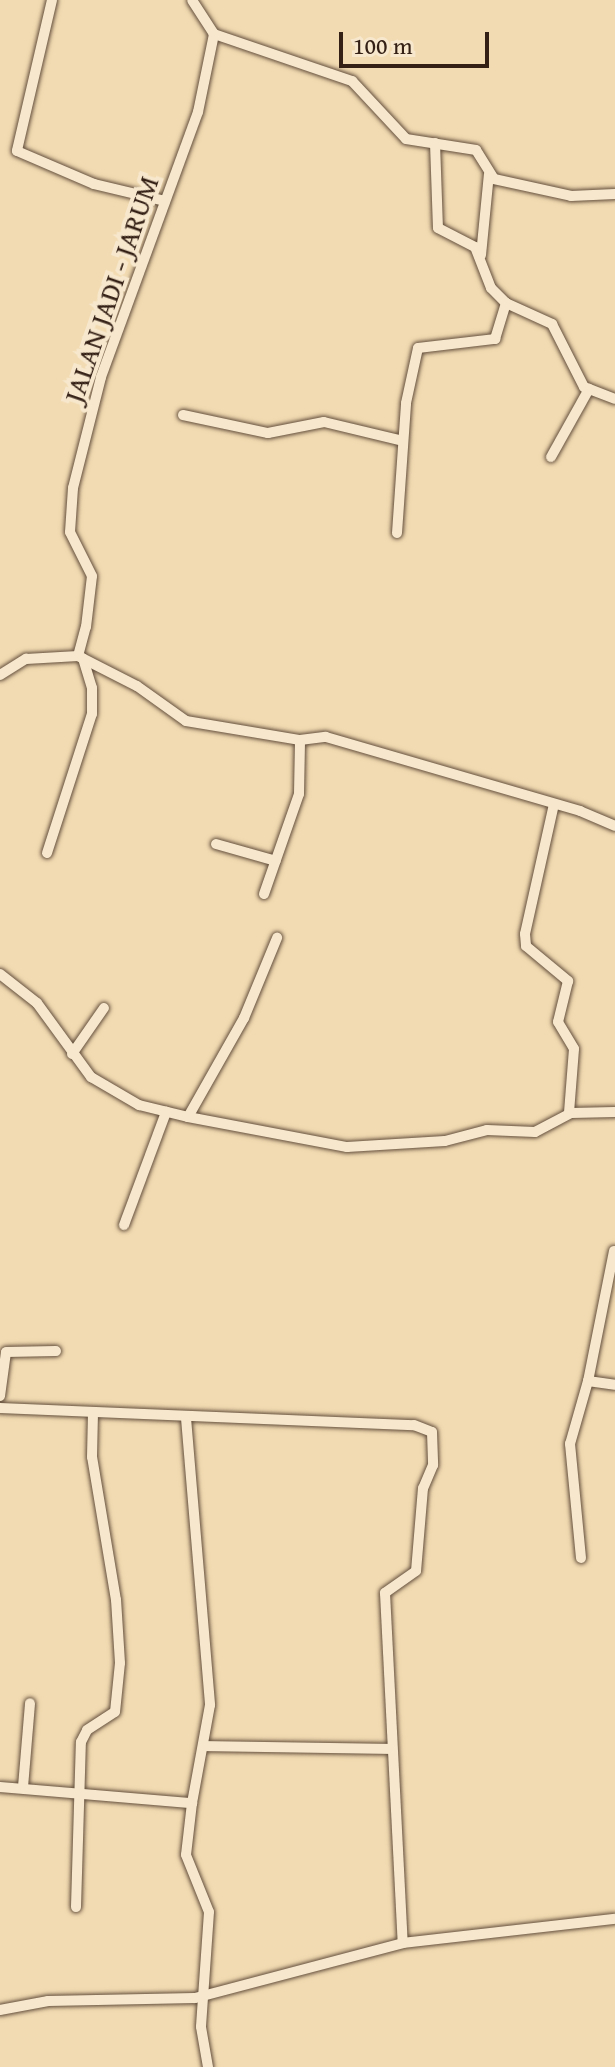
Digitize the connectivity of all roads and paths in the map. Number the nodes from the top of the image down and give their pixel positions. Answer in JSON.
{"nodes":[{"id":1,"x":52,"y":0,"type":"edge"},
{"id":2,"x":192,"y":0,"type":"edge"},
{"id":3,"x":214,"y":34,"type":"junction"},
{"id":4,"x":435,"y":143,"type":"junction"},
{"id":5,"x":489,"y":174,"type":"junction"},
{"id":6,"x":615,"y":194,"type":"edge"},
{"id":7,"x":165,"y":201,"type":"junction"},
{"id":8,"x":481,"y":255,"type":"junction"},
{"id":9,"x":506,"y":303,"type":"junction"},
{"id":10,"x":589,"y":389,"type":"junction"},
{"id":11,"x":615,"y":399,"type":"edge"},
{"id":12,"x":183,"y":415,"type":"dead end"},
{"id":13,"x":403,"y":441,"type":"junction"},
{"id":14,"x":551,"y":457,"type":"dead end"},
{"id":15,"x":397,"y":533,"type":"dead end"},
{"id":16,"x":80,"y":657,"type":"junction"},
{"id":17,"x":0,"y":675,"type":"edge"},
{"id":18,"x":300,"y":740,"type":"junction"},
{"id":19,"x":554,"y":804,"type":"junction"},
{"id":20,"x":615,"y":826,"type":"edge"},
{"id":21,"x":216,"y":844,"type":"dead end"},
{"id":22,"x":47,"y":853,"type":"dead end"},
{"id":23,"x":276,"y":861,"type":"junction"},
{"id":24,"x":264,"y":894,"type":"dead end"},
{"id":25,"x":277,"y":938,"type":"dead end"},
{"id":26,"x":0,"y":974,"type":"edge"},
{"id":27,"x":104,"y":1008,"type":"dead end"},
{"id":28,"x":72,"y":1054,"type":"junction"},
{"id":29,"x":166,"y":1112,"type":"junction"},
{"id":30,"x":615,"y":1112,"type":"edge"},
{"id":31,"x":569,"y":1113,"type":"junction"},
{"id":32,"x":188,"y":1117,"type":"junction"},
{"id":33,"x":124,"y":1225,"type":"dead end"},
{"id":34,"x":615,"y":1250,"type":"edge"},
{"id":35,"x":56,"y":1351,"type":"dead end"},
{"id":36,"x":588,"y":1381,"type":"junction"},
{"id":37,"x":615,"y":1385,"type":"edge"},
{"id":38,"x":0,"y":1396,"type":"edge"},
{"id":39,"x":0,"y":1408,"type":"edge"},
{"id":40,"x":93,"y":1414,"type":"junction"},
{"id":41,"x":186,"y":1418,"type":"junction"},
{"id":42,"x":581,"y":1558,"type":"dead end"},
{"id":43,"x":30,"y":1703,"type":"dead end"},
{"id":44,"x":205,"y":1746,"type":"junction"},
{"id":45,"x":390,"y":1749,"type":"junction"},
{"id":46,"x":0,"y":1787,"type":"edge"},
{"id":47,"x":23,"y":1787,"type":"junction"},
{"id":48,"x":78,"y":1792,"type":"junction"},
{"id":49,"x":192,"y":1803,"type":"junction"},
{"id":50,"x":76,"y":1907,"type":"dead end"},
{"id":51,"x":615,"y":1919,"type":"edge"},
{"id":52,"x":403,"y":1943,"type":"junction"},
{"id":53,"x":204,"y":1997,"type":"junction"},
{"id":54,"x":0,"y":2010,"type":"edge"},
{"id":55,"x":208,"y":2067,"type":"edge"}],
"edges":[{"from":1,"to":7,"type":"street"},
{"from":2,"to":3,"type":"street"},
{"from":3,"to":4,"type":"street"},
{"from":3,"to":7,"type":"street","name":"JALAN JADI - JARUM"},
{"from":4,"to":5,"type":"street"},
{"from":4,"to":8,"type":"street"},
{"from":5,"to":6,"type":"street"},
{"from":5,"to":8,"type":"street"},
{"from":7,"to":16,"type":"street","name":"JALAN JADI - JARUM"},
{"from":8,"to":9,"type":"street"},
{"from":9,"to":10,"type":"street"},
{"from":9,"to":13,"type":"street"},
{"from":10,"to":11,"type":"street"},
{"from":10,"to":14,"type":"street"},
{"from":12,"to":13,"type":"street"},
{"from":13,"to":15,"type":"street"},
{"from":16,"to":17,"type":"street"},
{"from":16,"to":18,"type":"street"},
{"from":16,"to":22,"type":"street"},
{"from":18,"to":19,"type":"street"},
{"from":18,"to":23,"type":"street"},
{"from":19,"to":20,"type":"street"},
{"from":19,"to":31,"type":"street"},
{"from":21,"to":23,"type":"street"},
{"from":23,"to":24,"type":"street"},
{"from":25,"to":32,"type":"street"},
{"from":26,"to":28,"type":"street"},
{"from":27,"to":28,"type":"street"},
{"from":28,"to":29,"type":"street"},
{"from":29,"to":32,"type":"street"},
{"from":29,"to":33,"type":"street"},
{"from":30,"to":31,"type":"street"},
{"from":31,"to":32,"type":"street"},
{"from":34,"to":36,"type":"street"},
{"from":35,"to":38,"type":"street"},
{"from":36,"to":37,"type":"street"},
{"from":36,"to":42,"type":"street"},
{"from":39,"to":40,"type":"street"},
{"from":40,"to":41,"type":"street"},
{"from":40,"to":48,"type":"street"},
{"from":41,"to":44,"type":"street"},
{"from":41,"to":45,"type":"street"},
{"from":43,"to":47,"type":"street"},
{"from":44,"to":45,"type":"street"},
{"from":44,"to":49,"type":"street"},
{"from":45,"to":52,"type":"street"},
{"from":46,"to":47,"type":"street"},
{"from":47,"to":48,"type":"street"},
{"from":48,"to":49,"type":"street"},
{"from":48,"to":50,"type":"street"},
{"from":49,"to":53,"type":"street"},
{"from":51,"to":52,"type":"street"},
{"from":52,"to":53,"type":"street"},
{"from":53,"to":54,"type":"street"},
{"from":53,"to":55,"type":"street"}]}
